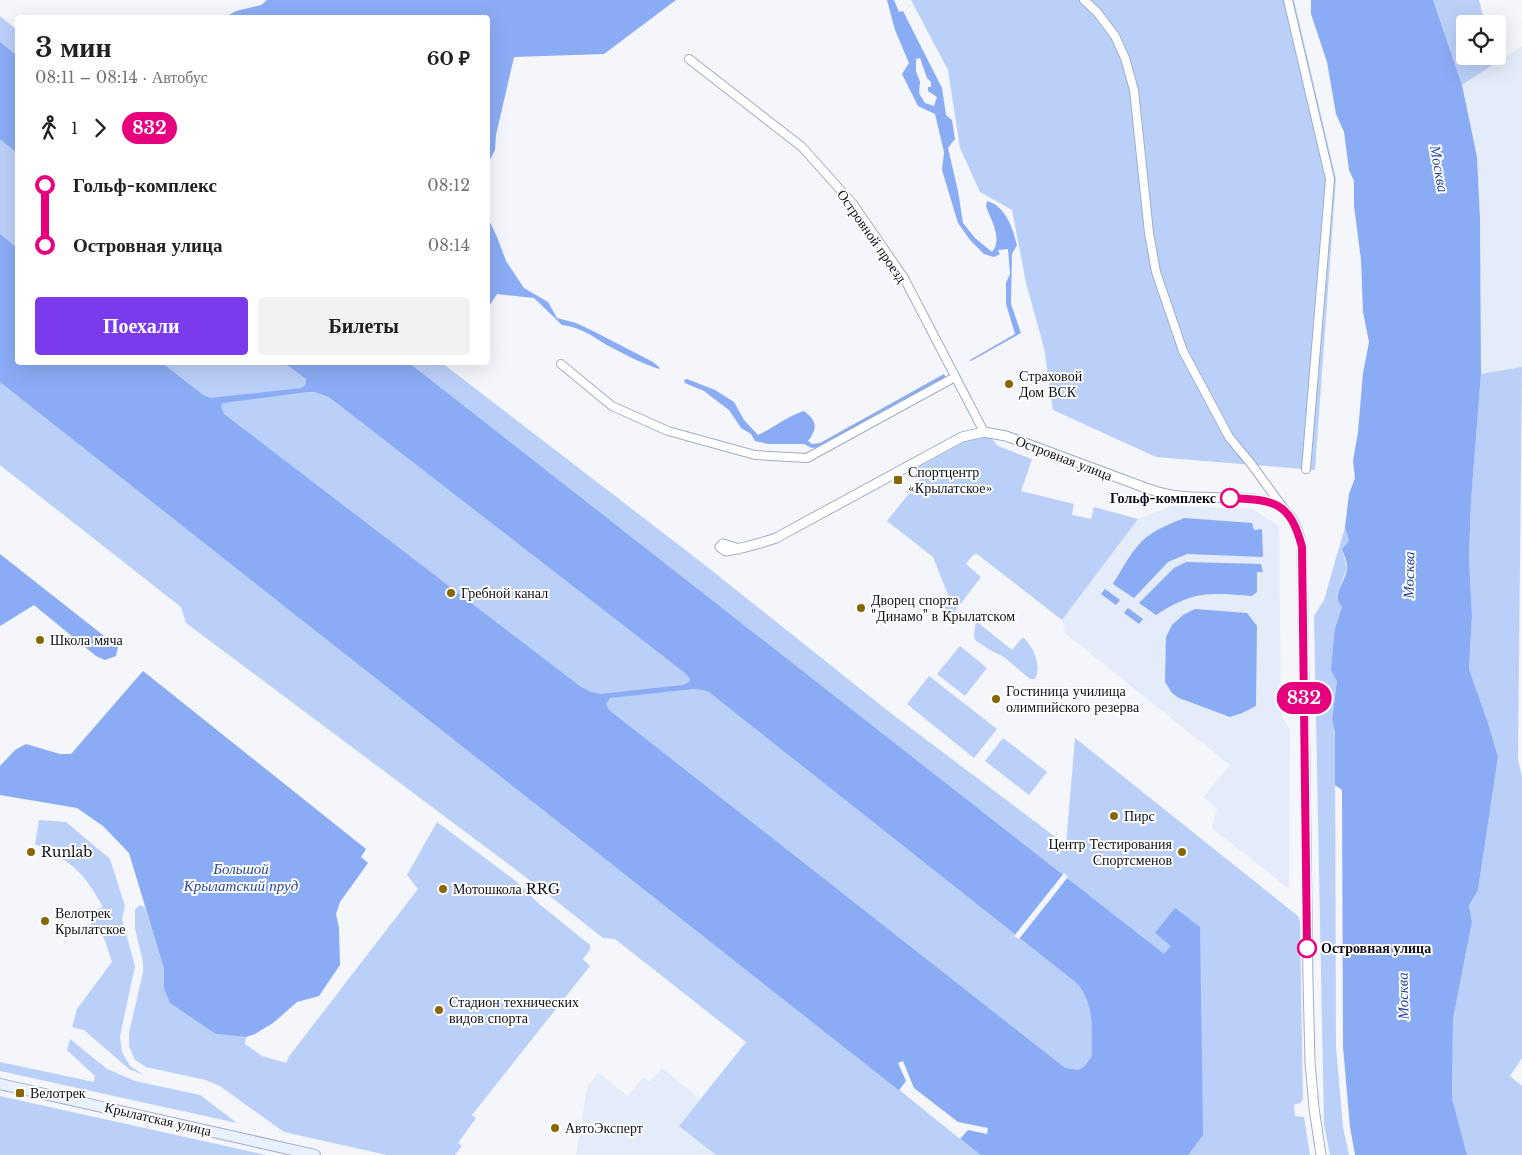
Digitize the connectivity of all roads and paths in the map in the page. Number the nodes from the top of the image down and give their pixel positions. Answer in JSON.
{"nodes":[{"id":1,"x":1084,"y":0,"type":"edge"},
{"id":2,"x":1288,"y":0,"type":"edge"},
{"id":3,"x":689,"y":59,"type":"dead end"},
{"id":4,"x":561,"y":364,"type":"dead end"},
{"id":5,"x":955,"y":376,"type":"junction"},
{"id":6,"x":984,"y":432,"type":"junction"},
{"id":7,"x":1306,"y":469,"type":"dead end"},
{"id":8,"x":1284,"y":509,"type":"junction"},
{"id":9,"x":1300,"y":521,"type":"dead end"},
{"id":10,"x":1298,"y":533,"type":"junction"},
{"id":11,"x":726,"y":551,"type":"dead end"},
{"id":12,"x":0,"y":1084,"type":"edge"},
{"id":13,"x":315,"y":1155,"type":"edge"},
{"id":14,"x":1321,"y":1155,"type":"edge"}],
"edges":[{"from":1,"to":8,"type":"street"},
{"from":2,"to":7,"type":"street"},
{"from":3,"to":5,"type":"street","name":"Островной проезд"},
{"from":4,"to":5,"type":"street"},
{"from":5,"to":6,"type":"street","name":"Островной проезд"},
{"from":6,"to":8,"type":"street","name":"Островная улица"},
{"from":6,"to":11,"type":"street","name":"Островная улица"},
{"from":8,"to":10,"type":"street"},
{"from":9,"to":10,"type":"street"},
{"from":10,"to":14,"type":"street"},
{"from":12,"to":13,"type":"main road","name":"Крылатская улица"}]}
